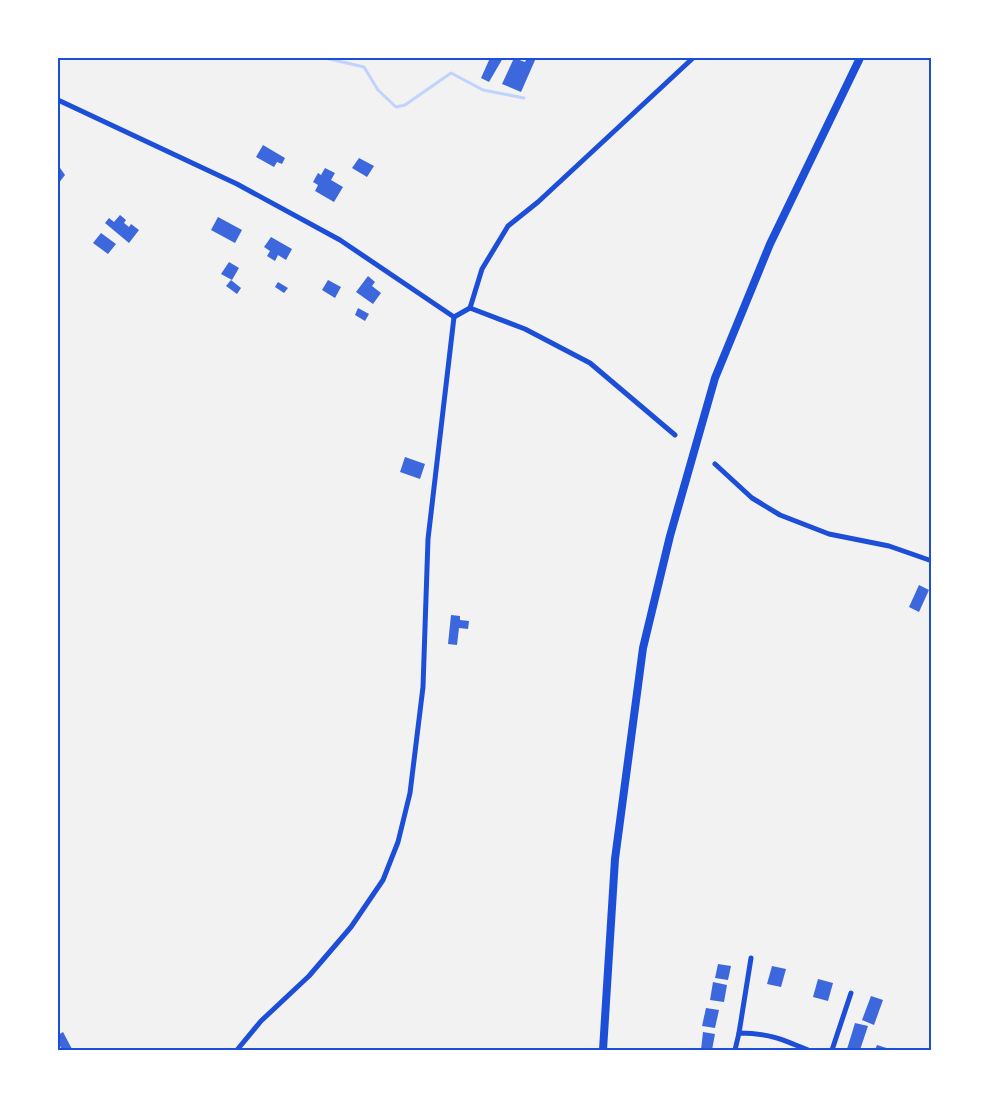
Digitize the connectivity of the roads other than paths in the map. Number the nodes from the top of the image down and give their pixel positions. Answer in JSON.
{"nodes":[{"id":1,"x":693,"y":58,"type":"edge"},
{"id":2,"x":860,"y":58,"type":"edge"},
{"id":3,"x":58,"y":100,"type":"edge"},
{"id":4,"x":470,"y":308,"type":"junction"},
{"id":5,"x":454,"y":317,"type":"junction"},
{"id":6,"x":675,"y":435,"type":"dead end"},
{"id":7,"x":715,"y":464,"type":"dead end"},
{"id":8,"x":932,"y":561,"type":"edge"},
{"id":9,"x":751,"y":958,"type":"dead end"},
{"id":10,"x":851,"y":993,"type":"dead end"},
{"id":11,"x":739,"y":1033,"type":"junction"},
{"id":12,"x":237,"y":1050,"type":"edge"},
{"id":13,"x":603,"y":1050,"type":"edge"},
{"id":14,"x":735,"y":1050,"type":"edge"},
{"id":15,"x":808,"y":1050,"type":"edge"},
{"id":16,"x":832,"y":1050,"type":"edge"}],
"edges":[{"from":1,"to":4,"type":"street"},
{"from":2,"to":13,"type":"main road"},
{"from":3,"to":5,"type":"street"},
{"from":4,"to":5,"type":"street"},
{"from":4,"to":6,"type":"street"},
{"from":5,"to":12,"type":"street"},
{"from":7,"to":8,"type":"street"},
{"from":9,"to":11,"type":"street"},
{"from":10,"to":16,"type":"street"},
{"from":11,"to":14,"type":"street"},
{"from":11,"to":15,"type":"street"}]}
